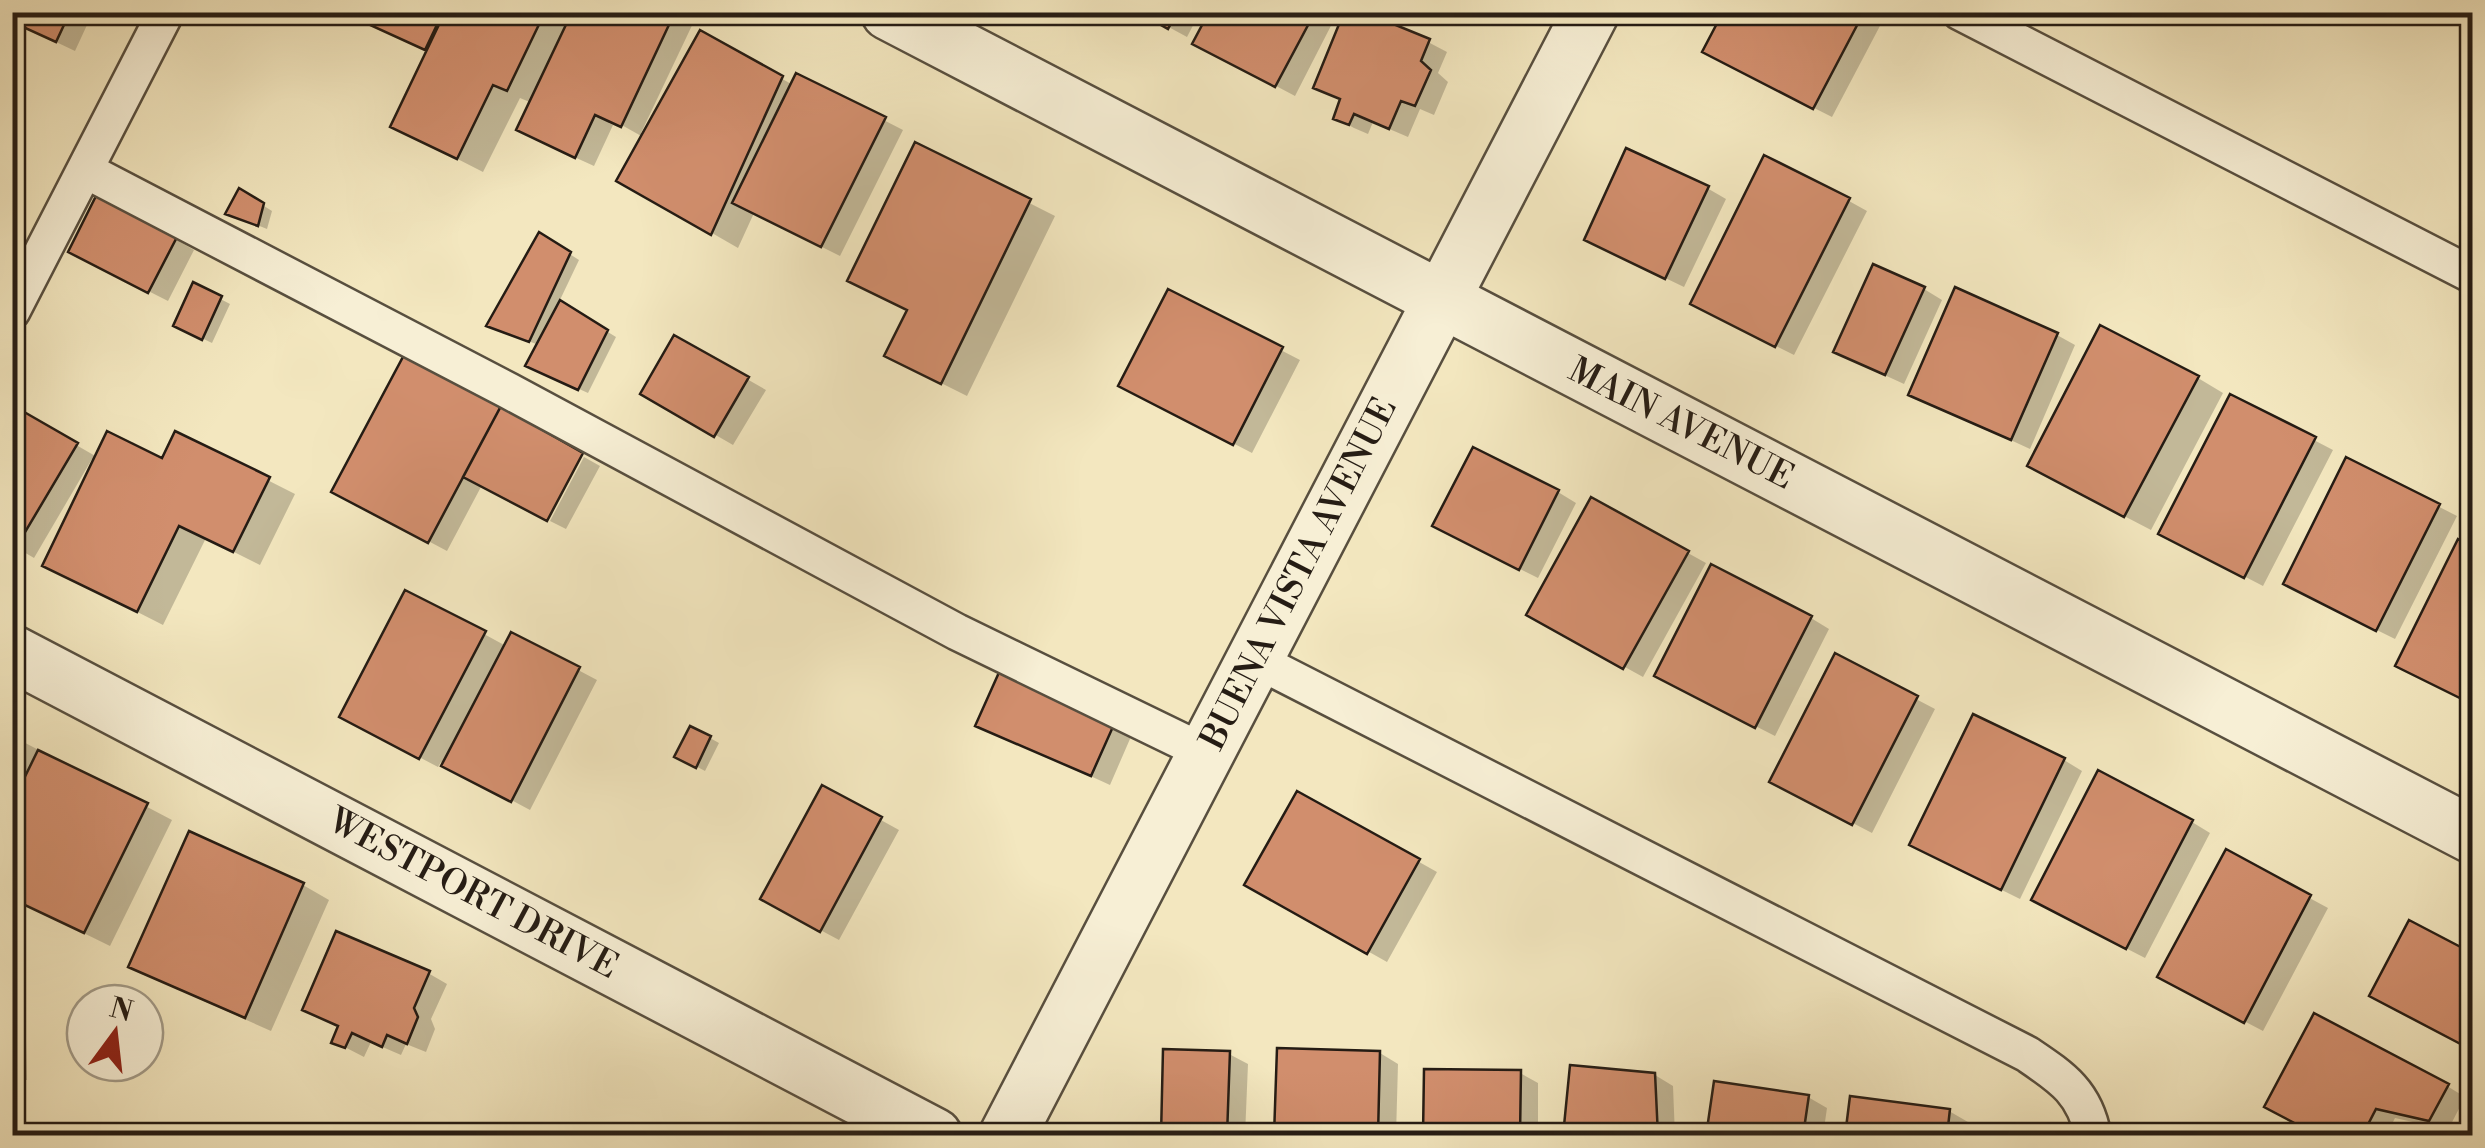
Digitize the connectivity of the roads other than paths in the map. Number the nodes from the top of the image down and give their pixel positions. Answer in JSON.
{"nodes":[{"id":1,"x":166,"y":12,"type":"edge"},
{"id":2,"x":889,"y":12,"type":"edge"},
{"id":3,"x":1591,"y":12,"type":"edge"},
{"id":4,"x":1960,"y":12,"type":"edge"},
{"id":5,"x":85,"y":170,"type":"junction"},
{"id":6,"x":2472,"y":276,"type":"edge"},
{"id":7,"x":1441,"y":300,"type":"junction"},
{"id":8,"x":12,"y":311,"type":"edge"},
{"id":9,"x":12,"y":653,"type":"edge"},
{"id":10,"x":1254,"y":659,"type":"junction"},
{"id":11,"x":1206,"y":754,"type":"junction"},
{"id":12,"x":2472,"y":835,"type":"edge"},
{"id":13,"x":934,"y":1136,"type":"edge"},
{"id":14,"x":1007,"y":1136,"type":"edge"},
{"id":15,"x":2093,"y":1136,"type":"edge"}],
"edges":[{"from":1,"to":5,"type":"lane"},
{"from":2,"to":7,"type":"street","name":"MAIN AVENUE"},
{"from":3,"to":7,"type":"street","name":"BUENA VISTA AVENUE"},
{"from":4,"to":6,"type":"lane"},
{"from":5,"to":8,"type":"lane"},
{"from":5,"to":11,"type":"lane"},
{"from":7,"to":10,"type":"street","name":"BUENA VISTA AVENUE"},
{"from":7,"to":12,"type":"street","name":"MAIN AVENUE"},
{"from":9,"to":13,"type":"street","name":"WESTPORT DRIVE"},
{"from":10,"to":11,"type":"street","name":"BUENA VISTA AVENUE"},
{"from":10,"to":15,"type":"lane"},
{"from":11,"to":14,"type":"street","name":"BUENA VISTA AVENUE"}]}
